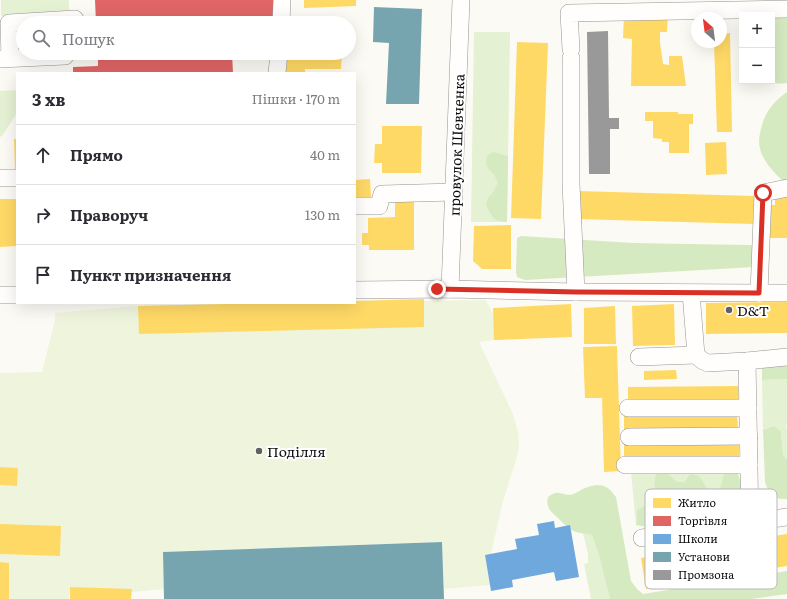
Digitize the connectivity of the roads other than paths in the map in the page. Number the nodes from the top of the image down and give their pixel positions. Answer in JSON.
{"nodes":[{"id":1,"x":282,"y":0,"type":"edge"},
{"id":2,"x":461,"y":0,"type":"edge"},
{"id":3,"x":730,"y":5,"type":"edge"},
{"id":4,"x":787,"y":9,"type":"edge"},
{"id":5,"x":281,"y":16,"type":"edge"},
{"id":6,"x":16,"y":23,"type":"edge"},
{"id":7,"x":16,"y":58,"type":"edge"},
{"id":8,"x":5,"y":59,"type":"edge"},
{"id":9,"x":278,"y":60,"type":"edge"},
{"id":10,"x":277,"y":72,"type":"edge"},
{"id":11,"x":0,"y":178,"type":"edge"},
{"id":12,"x":16,"y":178,"type":"edge"},
{"id":13,"x":787,"y":188,"type":"edge"},
{"id":14,"x":454,"y":192,"type":"junction"},
{"id":15,"x":356,"y":206,"type":"edge"},
{"id":16,"x":450,"y":289,"type":"junction"},
{"id":17,"x":356,"y":290,"type":"edge"},
{"id":18,"x":576,"y":292,"type":"junction"},
{"id":19,"x":691,"y":293,"type":"junction"},
{"id":20,"x":759,"y":293,"type":"junction"},
{"id":21,"x":787,"y":293,"type":"edge"},
{"id":22,"x":0,"y":295,"type":"edge"},
{"id":23,"x":16,"y":295,"type":"edge"},
{"id":24,"x":696,"y":355,"type":"junction"},
{"id":25,"x":639,"y":357,"type":"dead end"},
{"id":26,"x":787,"y":357,"type":"edge"},
{"id":27,"x":748,"y":361,"type":"junction"},
{"id":28,"x":628,"y":408,"type":"dead end"},
{"id":29,"x":748,"y":408,"type":"junction"},
{"id":30,"x":749,"y":436,"type":"junction"},
{"id":31,"x":629,"y":437,"type":"dead end"},
{"id":32,"x":749,"y":464,"type":"junction"},
{"id":33,"x":625,"y":465,"type":"dead end"},
{"id":34,"x":749,"y":489,"type":"edge"},
{"id":35,"x":787,"y":517,"type":"edge"},
{"id":36,"x":777,"y":519,"type":"edge"},
{"id":37,"x":642,"y":538,"type":"dead end"},
{"id":38,"x":645,"y":538,"type":"edge"}],
"edges":[{"from":1,"to":5,"type":"street"},
{"from":2,"to":14,"type":"street","name":"провулок Шевченка"},
{"from":3,"to":4,"type":"street"},
{"from":3,"to":18,"type":"street"},
{"from":6,"to":8,"type":"street"},
{"from":7,"to":8,"type":"street"},
{"from":9,"to":10,"type":"street"},
{"from":11,"to":12,"type":"street"},
{"from":13,"to":20,"type":"street"},
{"from":14,"to":15,"type":"street"},
{"from":14,"to":16,"type":"street","name":"провулок Шевченка"},
{"from":16,"to":17,"type":"street"},
{"from":16,"to":18,"type":"street"},
{"from":18,"to":19,"type":"street"},
{"from":19,"to":20,"type":"street"},
{"from":19,"to":24,"type":"street"},
{"from":20,"to":21,"type":"street"},
{"from":22,"to":23,"type":"street"},
{"from":24,"to":25,"type":"street"},
{"from":24,"to":27,"type":"street"},
{"from":26,"to":27,"type":"street"},
{"from":27,"to":29,"type":"street"},
{"from":28,"to":29,"type":"street"},
{"from":29,"to":30,"type":"street"},
{"from":30,"to":31,"type":"street"},
{"from":30,"to":32,"type":"street"},
{"from":32,"to":33,"type":"street"},
{"from":32,"to":34,"type":"street"},
{"from":35,"to":36,"type":"street"},
{"from":37,"to":38,"type":"street"}]}
